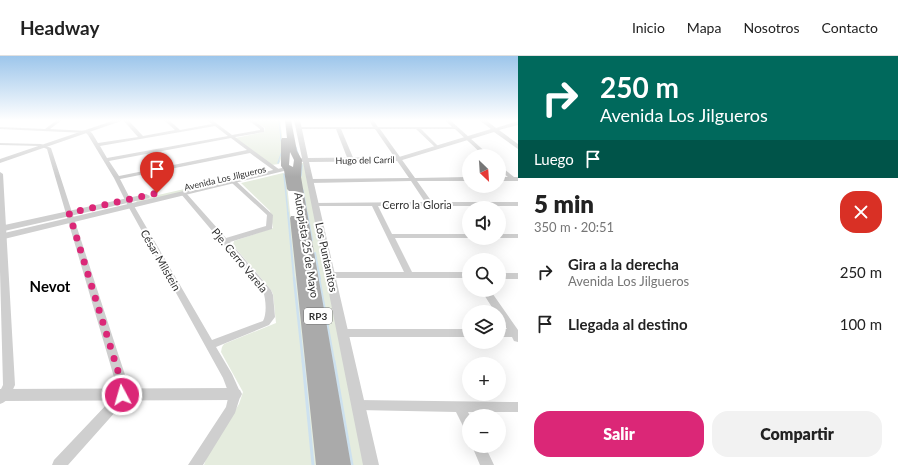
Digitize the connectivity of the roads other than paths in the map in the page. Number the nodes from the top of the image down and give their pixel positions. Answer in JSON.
{"nodes":[{"id":1,"x":66,"y":139,"type":"edge"},
{"id":2,"x":92,"y":139,"type":"edge"},
{"id":3,"x":135,"y":139,"type":"edge"},
{"id":4,"x":220,"y":139,"type":"edge"},
{"id":5,"x":234,"y":139,"type":"edge"},
{"id":6,"x":285,"y":139,"type":"edge"},
{"id":7,"x":291,"y":139,"type":"edge"},
{"id":8,"x":295,"y":139,"type":"edge"},
{"id":9,"x":343,"y":139,"type":"edge"},
{"id":10,"x":384,"y":139,"type":"edge"},
{"id":11,"x":428,"y":139,"type":"edge"},
{"id":12,"x":464,"y":139,"type":"edge"},
{"id":13,"x":468,"y":139,"type":"edge"},
{"id":14,"x":509,"y":139,"type":"edge"},
{"id":15,"x":0,"y":144,"type":"edge"},
{"id":16,"x":97,"y":145,"type":"junction"},
{"id":17,"x":46,"y":146,"type":"junction"},
{"id":18,"x":518,"y":147,"type":"edge"},
{"id":19,"x":436,"y":148,"type":"junction"},
{"id":20,"x":479,"y":149,"type":"edge"},
{"id":21,"x":250,"y":151,"type":"junction"},
{"id":22,"x":399,"y":159,"type":"junction"},
{"id":23,"x":106,"y":160,"type":"junction"},
{"id":24,"x":351,"y":160,"type":"junction"},
{"id":25,"x":0,"y":161,"type":"edge"},
{"id":26,"x":289,"y":164,"type":"junction"},
{"id":27,"x":506,"y":172,"type":"edge"},
{"id":28,"x":0,"y":174,"type":"edge"},
{"id":29,"x":117,"y":178,"type":"junction"},
{"id":30,"x":462,"y":179,"type":"edge"},
{"id":31,"x":515,"y":179,"type":"edge"},
{"id":32,"x":413,"y":180,"type":"junction"},
{"id":33,"x":310,"y":181,"type":"junction"},
{"id":34,"x":234,"y":182,"type":"junction"},
{"id":35,"x":184,"y":194,"type":"junction"},
{"id":36,"x":130,"y":203,"type":"junction"},
{"id":37,"x":315,"y":204,"type":"junction"},
{"id":38,"x":374,"y":204,"type":"junction"},
{"id":39,"x":430,"y":204,"type":"junction"},
{"id":40,"x":518,"y":204,"type":"edge"},
{"id":41,"x":70,"y":216,"type":"junction"},
{"id":42,"x":1,"y":232,"type":"edge"},
{"id":43,"x":390,"y":236,"type":"junction"},
{"id":44,"x":462,"y":236,"type":"edge"},
{"id":45,"x":506,"y":236,"type":"edge"},
{"id":46,"x":518,"y":236,"type":"edge"},
{"id":47,"x":225,"y":241,"type":"junction"},
{"id":48,"x":330,"y":275,"type":"junction"},
{"id":49,"x":409,"y":275,"type":"junction"},
{"id":50,"x":462,"y":275,"type":"edge"},
{"id":51,"x":506,"y":276,"type":"edge"},
{"id":52,"x":518,"y":276,"type":"edge"},
{"id":53,"x":490,"y":297,"type":"edge"},
{"id":54,"x":344,"y":333,"type":"junction"},
{"id":55,"x":462,"y":333,"type":"edge"},
{"id":56,"x":506,"y":334,"type":"edge"},
{"id":57,"x":517,"y":335,"type":"edge"},
{"id":58,"x":210,"y":345,"type":"junction"},
{"id":59,"x":235,"y":394,"type":"junction"},
{"id":60,"x":122,"y":395,"type":"junction"},
{"id":61,"x":1,"y":397,"type":"edge"},
{"id":62,"x":358,"y":405,"type":"junction"},
{"id":63,"x":460,"y":407,"type":"junction"},
{"id":64,"x":518,"y":407,"type":"edge"},
{"id":65,"x":462,"y":411,"type":"edge"},
{"id":66,"x":481,"y":453,"type":"edge"},
{"id":67,"x":59,"y":465,"type":"edge"},
{"id":68,"x":195,"y":465,"type":"edge"},
{"id":69,"x":326,"y":465,"type":"edge"},
{"id":70,"x":342,"y":465,"type":"edge"},
{"id":71,"x":371,"y":465,"type":"edge"},
{"id":72,"x":487,"y":465,"type":"edge"}],
"edges":[{"from":1,"to":17,"type":"street"},
{"from":2,"to":16,"type":"street","name":"César Milstein"},
{"from":3,"to":16,"type":"street"},
{"from":4,"to":23,"type":"street"},
{"from":5,"to":21,"type":"street"},
{"from":6,"to":26,"type":"main road","name":"Autopista 25 de Mayo","number":"RP3"},
{"from":7,"to":26,"type":"main road","name":"Autopista 25 de Mayo","number":"RP3"},
{"from":8,"to":26,"type":"street","name":"Los Puntanitos"},
{"from":9,"to":24,"type":"street"},
{"from":10,"to":22,"type":"street"},
{"from":11,"to":19,"type":"street"},
{"from":12,"to":19,"type":"street","name":"Hugo del Carril"},
{"from":13,"to":20,"type":"street"},
{"from":14,"to":18,"type":"street"},
{"from":15,"to":17,"type":"street"},
{"from":16,"to":23,"type":"street","name":"César Milstein"},
{"from":17,"to":25,"type":"street"},
{"from":17,"to":41,"type":"street"},
{"from":19,"to":22,"type":"street","name":"Hugo del Carril"},
{"from":21,"to":26,"type":"street"},
{"from":21,"to":29,"type":"street"},
{"from":22,"to":24,"type":"street","name":"Hugo del Carril"},
{"from":22,"to":32,"type":"street"},
{"from":23,"to":29,"type":"street","name":"César Milstein"},
{"from":24,"to":26,"type":"street","name":"Hugo del Carril"},
{"from":26,"to":33,"type":"street","name":"Los Puntanitos"},
{"from":26,"to":34,"type":"street","name":"Avenida Los Jilgueros"},
{"from":26,"to":36,"type":"street","name":"Avenida Los Jilgueros"},
{"from":26,"to":69,"type":"main road","name":"Autopista 25 de Mayo","number":"RP3"},
{"from":26,"to":70,"type":"main road","name":"Autopista 25 de Mayo","number":"RP3"},
{"from":27,"to":31,"type":"street"},
{"from":28,"to":42,"type":"street"},
{"from":29,"to":36,"type":"street","name":"César Milstein"},
{"from":30,"to":32,"type":"street"},
{"from":32,"to":33,"type":"street"},
{"from":32,"to":39,"type":"street"},
{"from":33,"to":37,"type":"street","name":"Los Puntanitos"},
{"from":34,"to":35,"type":"street","name":"Avenida Los Jilgueros"},
{"from":34,"to":47,"type":"street"},
{"from":35,"to":36,"type":"street","name":"Avenida Los Jilgueros"},
{"from":35,"to":47,"type":"street","name":"Pje. Cerro Varela"},
{"from":36,"to":41,"type":"street","name":"Avenida Los Jilgueros"},
{"from":36,"to":58,"type":"street","name":"César Milstein"},
{"from":37,"to":38,"type":"street","name":"Cerro la Gloria"},
{"from":37,"to":48,"type":"street","name":"Los Puntanitos"},
{"from":38,"to":39,"type":"street","name":"Cerro la Gloria"},
{"from":38,"to":43,"type":"street"},
{"from":39,"to":40,"type":"street","name":"Cerro la Gloria"},
{"from":41,"to":42,"type":"street","name":"Avenida Los Jilgueros"},
{"from":41,"to":60,"type":"street"},
{"from":42,"to":61,"type":"street"},
{"from":43,"to":44,"type":"street"},
{"from":43,"to":49,"type":"street"},
{"from":45,"to":46,"type":"street"},
{"from":47,"to":58,"type":"street","name":"Pje. Cerro Varela"},
{"from":48,"to":49,"type":"street"},
{"from":48,"to":54,"type":"street","name":"Los Puntanitos"},
{"from":49,"to":50,"type":"street"},
{"from":51,"to":52,"type":"street"},
{"from":53,"to":57,"type":"street"},
{"from":54,"to":55,"type":"street"},
{"from":54,"to":62,"type":"street","name":"Los Puntanitos"},
{"from":56,"to":57,"type":"street"},
{"from":58,"to":59,"type":"street","name":"César Milstein"},
{"from":59,"to":60,"type":"street"},
{"from":59,"to":68,"type":"street"},
{"from":60,"to":61,"type":"street"},
{"from":60,"to":67,"type":"street"},
{"from":62,"to":63,"type":"street"},
{"from":62,"to":71,"type":"street","name":"Los Puntanitos"},
{"from":63,"to":64,"type":"street"},
{"from":63,"to":65,"type":"street"},
{"from":66,"to":72,"type":"street"}]}
